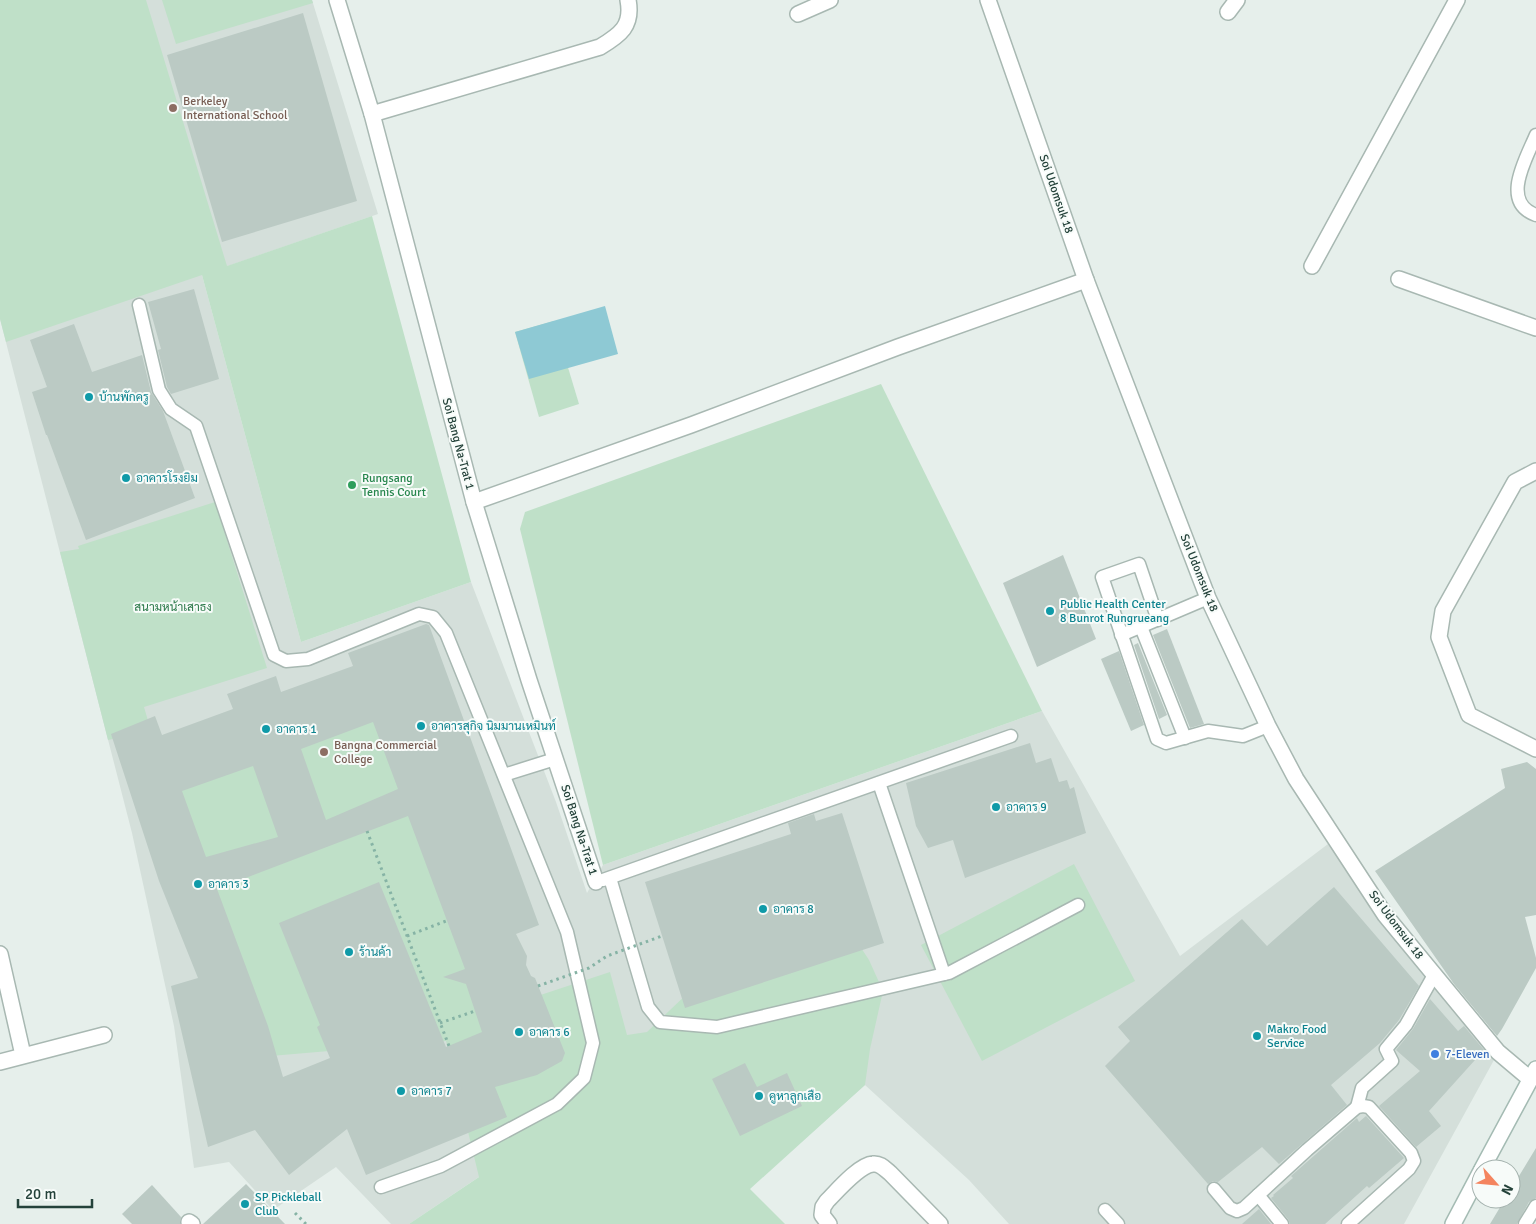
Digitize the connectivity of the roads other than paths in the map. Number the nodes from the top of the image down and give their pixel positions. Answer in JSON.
{"nodes":[{"id":1,"x":337,"y":0,"type":"edge"},
{"id":2,"x":628,"y":0,"type":"edge"},
{"id":3,"x":830,"y":0,"type":"edge"},
{"id":4,"x":988,"y":0,"type":"edge"},
{"id":5,"x":1237,"y":0,"type":"edge"},
{"id":6,"x":1457,"y":0,"type":"edge"},
{"id":7,"x":1228,"y":12,"type":"dead end"},
{"id":8,"x":798,"y":14,"type":"dead end"},
{"id":9,"x":372,"y":114,"type":"junction"},
{"id":10,"x":1536,"y":134,"type":"edge"},
{"id":11,"x":1536,"y":215,"type":"edge"},
{"id":12,"x":1312,"y":266,"type":"dead end"},
{"id":13,"x":1399,"y":279,"type":"dead end"},
{"id":14,"x":1086,"y":280,"type":"junction"},
{"id":15,"x":139,"y":305,"type":"dead end"},
{"id":16,"x":1536,"y":328,"type":"edge"},
{"id":17,"x":1536,"y":471,"type":"edge"},
{"id":18,"x":474,"y":502,"type":"junction"},
{"id":19,"x":1208,"y":598,"type":"junction"},
{"id":20,"x":1158,"y":620,"type":"junction"},
{"id":21,"x":1141,"y":627,"type":"junction"},
{"id":22,"x":1121,"y":635,"type":"junction"},
{"id":23,"x":1268,"y":726,"type":"junction"},
{"id":24,"x":1010,"y":736,"type":"dead end"},
{"id":25,"x":1185,"y":738,"type":"junction"},
{"id":26,"x":1536,"y":750,"type":"edge"},
{"id":27,"x":556,"y":759,"type":"junction"},
{"id":28,"x":504,"y":775,"type":"junction"},
{"id":29,"x":879,"y":783,"type":"junction"},
{"id":30,"x":603,"y":880,"type":"junction"},
{"id":31,"x":1078,"y":905,"type":"dead end"},
{"id":32,"x":0,"y":954,"type":"edge"},
{"id":33,"x":944,"y":974,"type":"junction"},
{"id":34,"x":1434,"y":975,"type":"junction"},
{"id":35,"x":104,"y":1036,"type":"dead end"},
{"id":36,"x":23,"y":1055,"type":"junction"},
{"id":37,"x":0,"y":1062,"type":"edge"},
{"id":38,"x":1533,"y":1074,"type":"edge"},
{"id":39,"x":1357,"y":1107,"type":"junction"},
{"id":40,"x":1488,"y":1159,"type":"edge"},
{"id":41,"x":381,"y":1187,"type":"dead end"},
{"id":42,"x":1214,"y":1189,"type":"dead end"},
{"id":43,"x":1471,"y":1190,"type":"edge"},
{"id":44,"x":1258,"y":1195,"type":"junction"},
{"id":45,"x":1536,"y":1206,"type":"edge"},
{"id":46,"x":1105,"y":1210,"type":"dead end"},
{"id":47,"x":829,"y":1224,"type":"edge"},
{"id":48,"x":940,"y":1224,"type":"edge"},
{"id":49,"x":1118,"y":1224,"type":"edge"},
{"id":50,"x":1282,"y":1224,"type":"edge"},
{"id":51,"x":1348,"y":1224,"type":"edge"},
{"id":52,"x":1453,"y":1224,"type":"edge"},
{"id":53,"x":1525,"y":1224,"type":"edge"}],
"edges":[{"from":1,"to":9,"type":"street","name":"Soi Bang Na-Trat 1"},
{"from":2,"to":9,"type":"street"},
{"from":3,"to":8,"type":"street"},
{"from":4,"to":14,"type":"street","name":"Soi Udomsuk 18"},
{"from":5,"to":7,"type":"street"},
{"from":6,"to":12,"type":"street"},
{"from":9,"to":18,"type":"street","name":"Soi Bang Na-Trat 1"},
{"from":10,"to":11,"type":"lane"},
{"from":13,"to":16,"type":"street"},
{"from":14,"to":18,"type":"street"},
{"from":14,"to":19,"type":"street","name":"Soi Udomsuk 18"},
{"from":15,"to":28,"type":"lane"},
{"from":17,"to":26,"type":"street"},
{"from":18,"to":27,"type":"street","name":"Soi Bang Na-Trat 1"},
{"from":19,"to":20,"type":"lane"},
{"from":19,"to":23,"type":"street","name":"Soi Udomsuk 18"},
{"from":20,"to":21,"type":"lane"},
{"from":20,"to":22,"type":"lane"},
{"from":21,"to":22,"type":"lane"},
{"from":21,"to":25,"type":"lane"},
{"from":22,"to":25,"type":"lane"},
{"from":23,"to":25,"type":"lane"},
{"from":23,"to":34,"type":"street","name":"Soi Udomsuk 18"},
{"from":24,"to":29,"type":"lane"},
{"from":27,"to":28,"type":"lane"},
{"from":27,"to":30,"type":"street","name":"Soi Bang Na-Trat 1"},
{"from":28,"to":41,"type":"lane"},
{"from":29,"to":30,"type":"lane"},
{"from":29,"to":33,"type":"lane"},
{"from":30,"to":33,"type":"lane"},
{"from":31,"to":33,"type":"lane"},
{"from":32,"to":36,"type":"street"},
{"from":34,"to":38,"type":"street","name":"Soi Udomsuk 18"},
{"from":34,"to":39,"type":"lane"},
{"from":35,"to":36,"type":"street"},
{"from":36,"to":37,"type":"street"},
{"from":38,"to":40,"type":"street"},
{"from":39,"to":44,"type":"lane"},
{"from":39,"to":51,"type":"lane"},
{"from":42,"to":44,"type":"lane"},
{"from":43,"to":52,"type":"street"},
{"from":44,"to":50,"type":"lane"},
{"from":45,"to":53,"type":"lane"},
{"from":46,"to":49,"type":"lane"},
{"from":47,"to":48,"type":"street"}]}
